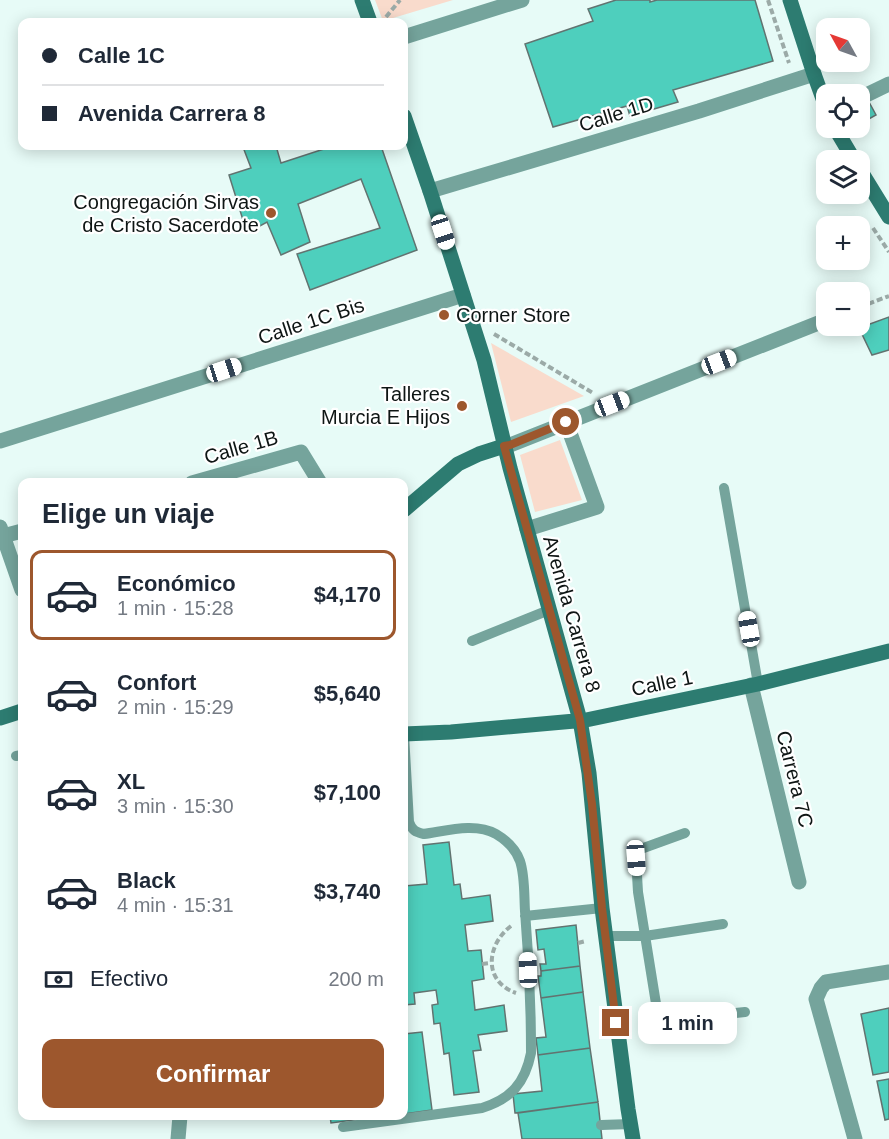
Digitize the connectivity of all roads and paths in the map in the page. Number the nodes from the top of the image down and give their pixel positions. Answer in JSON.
{"nodes":[{"id":1,"x":362,"y":0,"type":"edge"},
{"id":2,"x":400,"y":0,"type":"edge"},
{"id":3,"x":522,"y":0,"type":"edge"},
{"id":4,"x":790,"y":0,"type":"edge"},
{"id":5,"x":373,"y":18,"type":"edge"},
{"id":6,"x":380,"y":18,"type":"edge"},
{"id":7,"x":408,"y":36,"type":"edge"},
{"id":8,"x":814,"y":74,"type":"junction"},
{"id":9,"x":818,"y":84,"type":"edge"},
{"id":10,"x":889,"y":84,"type":"edge"},
{"id":11,"x":870,"y":93,"type":"edge"},
{"id":12,"x":408,"y":128,"type":"edge"},
{"id":13,"x":870,"y":186,"type":"edge"},
{"id":14,"x":430,"y":191,"type":"junction"},
{"id":15,"x":889,"y":217,"type":"edge"},
{"id":16,"x":463,"y":295,"type":"junction"},
{"id":17,"x":889,"y":296,"type":"edge"},
{"id":18,"x":870,"y":303,"type":"edge"},
{"id":19,"x":816,"y":324,"type":"edge"},
{"id":20,"x":492,"y":333,"type":"dead end"},
{"id":21,"x":612,"y":404,"type":"junction"},
{"id":22,"x":566,"y":422,"type":"junction"},
{"id":23,"x":0,"y":441,"type":"edge"},
{"id":24,"x":504,"y":446,"type":"junction"},
{"id":25,"x":210,"y":478,"type":"edge"},
{"id":26,"x":317,"y":478,"type":"edge"},
{"id":27,"x":724,"y":488,"type":"dead end"},
{"id":28,"x":408,"y":507,"type":"edge"},
{"id":29,"x":527,"y":529,"type":"junction"},
{"id":30,"x":18,"y":531,"type":"edge"},
{"id":31,"x":2,"y":532,"type":"edge"},
{"id":32,"x":18,"y":578,"type":"edge"},
{"id":33,"x":549,"y":610,"type":"junction"},
{"id":34,"x":472,"y":641,"type":"dead end"},
{"id":35,"x":889,"y":651,"type":"edge"},
{"id":36,"x":754,"y":684,"type":"junction"},
{"id":37,"x":18,"y":712,"type":"edge"},
{"id":38,"x":0,"y":718,"type":"edge"},
{"id":39,"x":580,"y":720,"type":"junction"},
{"id":40,"x":408,"y":734,"type":"edge"},
{"id":41,"x":408,"y":793,"type":"edge"},
{"id":42,"x":685,"y":833,"type":"dead end"},
{"id":43,"x":799,"y":882,"type":"dead end"},
{"id":44,"x":602,"y":908,"type":"junction"},
{"id":45,"x":525,"y":916,"type":"junction"},
{"id":46,"x":514,"y":924,"type":"dead end"},
{"id":47,"x":723,"y":924,"type":"dead end"},
{"id":48,"x":605,"y":936,"type":"junction"},
{"id":49,"x":645,"y":936,"type":"junction"},
{"id":50,"x":586,"y":941,"type":"dead end"},
{"id":51,"x":578,"y":942,"type":"dead end"},
{"id":52,"x":491,"y":963,"type":"junction"},
{"id":53,"x":482,"y":964,"type":"dead end"},
{"id":54,"x":889,"y":972,"type":"edge"},
{"id":55,"x":529,"y":993,"type":"junction"},
{"id":56,"x":745,"y":1011,"type":"dead end"},
{"id":57,"x":408,"y":1118,"type":"edge"},
{"id":58,"x":180,"y":1120,"type":"edge"},
{"id":59,"x":394,"y":1120,"type":"edge"},
{"id":60,"x":601,"y":1125,"type":"dead end"},
{"id":61,"x":343,"y":1127,"type":"dead end"},
{"id":62,"x":632,"y":1131,"type":"edge"},
{"id":63,"x":178,"y":1139,"type":"edge"},
{"id":64,"x":855,"y":1139,"type":"edge"}],
"edges":[{"from":1,"to":5,"type":"main road"},
{"from":2,"to":6,"type":"path"},
{"from":3,"to":7,"type":"street"},
{"from":4,"to":8,"type":"main road"},
{"from":8,"to":9,"type":"main road"},
{"from":8,"to":14,"type":"street","name":"Calle 1D"},
{"from":10,"to":11,"type":"street"},
{"from":12,"to":14,"type":"main road","name":"Avenida Carrera 8"},
{"from":13,"to":15,"type":"main road"},
{"from":14,"to":16,"type":"main road","name":"Avenida Carrera 8"},
{"from":16,"to":23,"type":"street","name":"Calle 1C Bis"},
{"from":16,"to":24,"type":"main road","name":"Avenida Carrera 8"},
{"from":17,"to":18,"type":"path"},
{"from":19,"to":21,"type":"street"},
{"from":20,"to":21,"type":"path"},
{"from":21,"to":22,"type":"street"},
{"from":22,"to":24,"type":"street"},
{"from":22,"to":29,"type":"street"},
{"from":24,"to":28,"type":"main road"},
{"from":24,"to":29,"type":"main road","name":"Avenida Carrera 8"},
{"from":25,"to":26,"type":"street","name":"Calle 1B"},
{"from":27,"to":36,"type":"lane"},
{"from":29,"to":33,"type":"main road","name":"Avenida Carrera 8"},
{"from":30,"to":31,"type":"street"},
{"from":31,"to":32,"type":"street"},
{"from":33,"to":34,"type":"lane"},
{"from":33,"to":39,"type":"main road","name":"Avenida Carrera 8"},
{"from":35,"to":36,"type":"main road","name":"Calle 1"},
{"from":36,"to":39,"type":"main road","name":"Calle 1"},
{"from":36,"to":43,"type":"street","name":"Carrera 7C"},
{"from":37,"to":38,"type":"main road"},
{"from":39,"to":40,"type":"main road","name":"Calle 1"},
{"from":39,"to":44,"type":"main road","name":"Avenida Carrera 8"},
{"from":41,"to":45,"type":"lane"},
{"from":42,"to":49,"type":"lane"},
{"from":44,"to":45,"type":"lane"},
{"from":44,"to":48,"type":"main road","name":"Avenida Carrera 8"},
{"from":45,"to":55,"type":"lane"},
{"from":46,"to":52,"type":"path"},
{"from":47,"to":49,"type":"lane"},
{"from":48,"to":49,"type":"lane"},
{"from":48,"to":62,"type":"main road","name":"Avenida Carrera 8"},
{"from":49,"to":56,"type":"lane"},
{"from":50,"to":51,"type":"path"},
{"from":52,"to":53,"type":"path"},
{"from":52,"to":55,"type":"path"},
{"from":54,"to":64,"type":"street"},
{"from":55,"to":57,"type":"lane"},
{"from":58,"to":63,"type":"street"},
{"from":59,"to":61,"type":"lane"},
{"from":60,"to":62,"type":"lane"}]}
